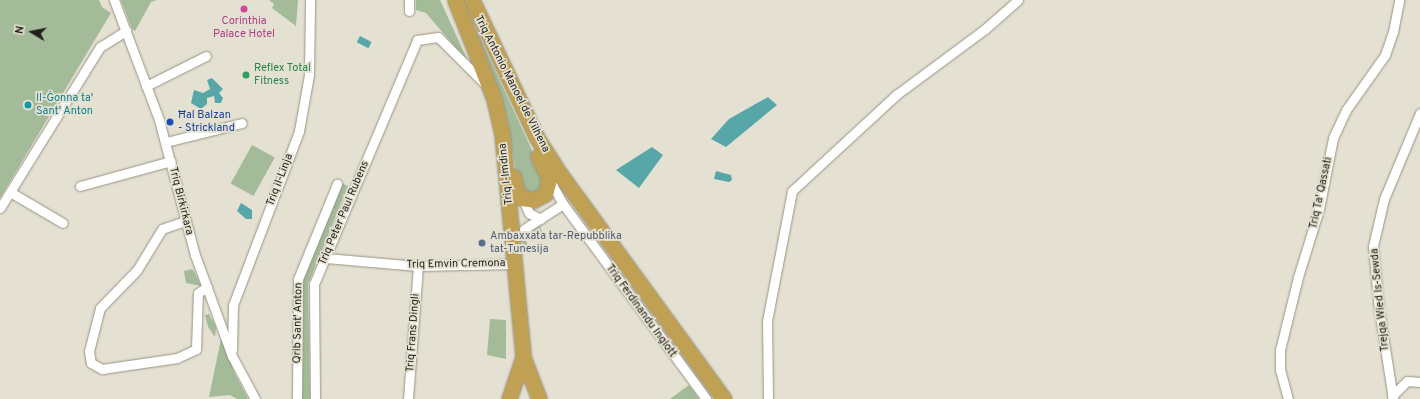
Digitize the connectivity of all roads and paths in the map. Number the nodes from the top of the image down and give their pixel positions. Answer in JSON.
{"nodes":[{"id":1,"x":114,"y":0,"type":"edge"},
{"id":2,"x":310,"y":0,"type":"edge"},
{"id":3,"x":409,"y":0,"type":"edge"},
{"id":4,"x":455,"y":0,"type":"edge"},
{"id":5,"x":1018,"y":0,"type":"edge"},
{"id":6,"x":1398,"y":0,"type":"edge"},
{"id":7,"x":473,"y":4,"type":"edge"},
{"id":8,"x":409,"y":10,"type":"dead end"},
{"id":9,"x":126,"y":31,"type":"junction"},
{"id":10,"x":206,"y":56,"type":"dead end"},
{"id":11,"x":146,"y":86,"type":"junction"},
{"id":12,"x":492,"y":95,"type":"junction"},
{"id":13,"x":1420,"y":113,"type":"edge"},
{"id":14,"x":242,"y":123,"type":"dead end"},
{"id":15,"x":166,"y":142,"type":"junction"},
{"id":16,"x":171,"y":161,"type":"junction"},
{"id":17,"x":549,"y":179,"type":"junction"},
{"id":18,"x":337,"y":184,"type":"dead end"},
{"id":19,"x":80,"y":186,"type":"dead end"},
{"id":20,"x":10,"y":192,"type":"junction"},
{"id":21,"x":522,"y":198,"type":"junction"},
{"id":22,"x":563,"y":204,"type":"junction"},
{"id":23,"x":0,"y":208,"type":"edge"},
{"id":24,"x":541,"y":219,"type":"junction"},
{"id":25,"x":185,"y":221,"type":"junction"},
{"id":26,"x":63,"y":223,"type":"dead end"},
{"id":27,"x":524,"y":229,"type":"dead end"},
{"id":28,"x":326,"y":258,"type":"junction"},
{"id":29,"x":510,"y":263,"type":"junction"},
{"id":30,"x":418,"y":266,"type":"junction"},
{"id":31,"x":207,"y":288,"type":"junction"},
{"id":32,"x":232,"y":356,"type":"junction"},
{"id":33,"x":523,"y":357,"type":"junction"},
{"id":34,"x":1420,"y":382,"type":"edge"},
{"id":35,"x":1393,"y":397,"type":"edge"},
{"id":36,"x":255,"y":399,"type":"edge"},
{"id":37,"x":296,"y":399,"type":"edge"},
{"id":38,"x":315,"y":399,"type":"edge"},
{"id":39,"x":408,"y":399,"type":"edge"},
{"id":40,"x":509,"y":399,"type":"edge"},
{"id":41,"x":539,"y":399,"type":"edge"},
{"id":42,"x":706,"y":399,"type":"edge"},
{"id":43,"x":724,"y":399,"type":"edge"},
{"id":44,"x":768,"y":399,"type":"edge"},
{"id":45,"x":1288,"y":399,"type":"edge"}],
"edges":[{"from":1,"to":9,"type":"street","name":"Triq Birkirkara"},
{"from":2,"to":32,"type":"street","name":"Triq il-Linja"},
{"from":3,"to":8,"type":"street"},
{"from":4,"to":12,"type":"highway","name":"Triq l-Imdina"},
{"from":5,"to":44,"type":"street"},
{"from":6,"to":45,"type":"street","name":"Triq Ta' Qassati"},
{"from":7,"to":17,"type":"highway"},
{"from":7,"to":43,"type":"highway","name":"Triq Antonio Manoel de Vilhena"},
{"from":9,"to":11,"type":"street","name":"Triq Birkirkara"},
{"from":9,"to":20,"type":"street"},
{"from":10,"to":11,"type":"street"},
{"from":11,"to":15,"type":"street","name":"Triq Birkirkara"},
{"from":12,"to":21,"type":"highway"},
{"from":12,"to":28,"type":"street","name":"Triq Peter Paul Rubens"},
{"from":12,"to":29,"type":"highway","name":"Triq l-Imdina"},
{"from":13,"to":35,"type":"street","name":"Trejqa Wied Is-Sewda"},
{"from":14,"to":15,"type":"street"},
{"from":15,"to":16,"type":"street","name":"Triq Birkirkara"},
{"from":16,"to":19,"type":"street"},
{"from":16,"to":25,"type":"street","name":"Triq Birkirkara"},
{"from":17,"to":21,"type":"highway"},
{"from":17,"to":22,"type":"street","name":"Triq Ferdinandu Inglott"},
{"from":18,"to":37,"type":"street","name":"Qrib Sant' Anton"},
{"from":20,"to":23,"type":"street"},
{"from":20,"to":26,"type":"street"},
{"from":21,"to":24,"type":"street"},
{"from":22,"to":24,"type":"street"},
{"from":22,"to":42,"type":"street","name":"Triq Ferdinandu Inglott"},
{"from":24,"to":27,"type":"street"},
{"from":25,"to":31,"type":"street","name":"Triq Birkirkara"},
{"from":25,"to":31,"type":"street"},
{"from":28,"to":30,"type":"street","name":"Triq Emvin Cremona"},
{"from":28,"to":38,"type":"street","name":"Triq Peter Paul Rubens"},
{"from":29,"to":30,"type":"street","name":"Triq Emvin Cremona"},
{"from":29,"to":33,"type":"highway","name":"Triq l-Imdina"},
{"from":30,"to":39,"type":"street","name":"Triq Frans Dingli"},
{"from":31,"to":32,"type":"street","name":"Triq Birkirkara"},
{"from":32,"to":36,"type":"street","name":"Triq Birkirkara"},
{"from":33,"to":40,"type":"highway"},
{"from":33,"to":41,"type":"highway"},
{"from":34,"to":35,"type":"street"}]}
